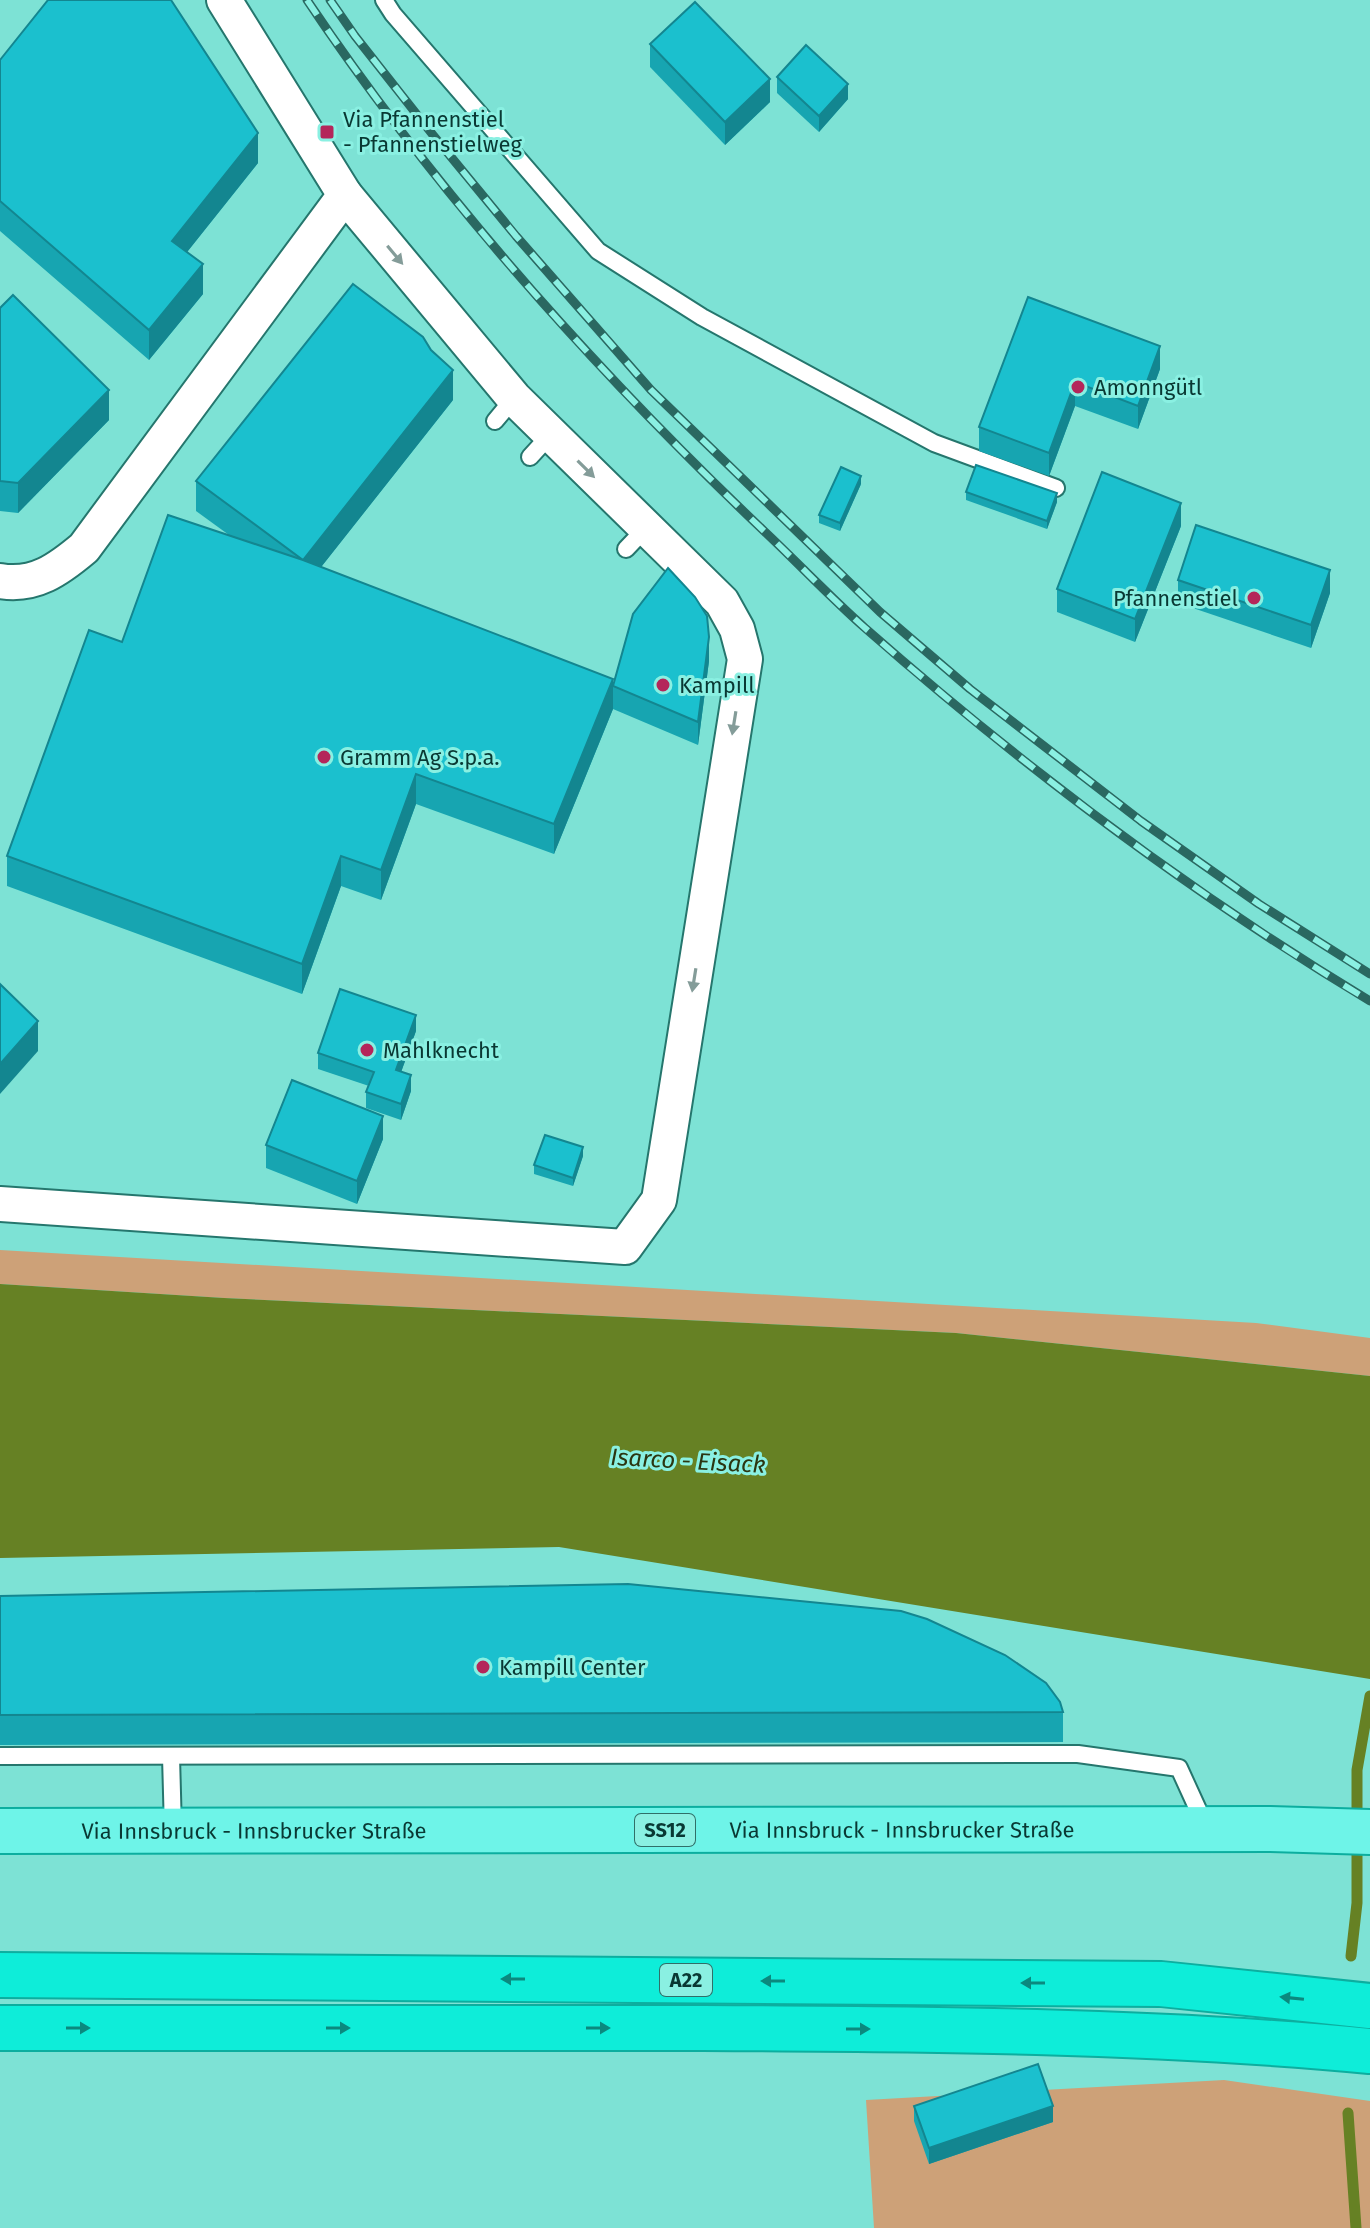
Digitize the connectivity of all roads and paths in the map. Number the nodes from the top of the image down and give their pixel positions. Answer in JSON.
{"nodes":[{"id":1,"x":224,"y":0,"type":"edge"},
{"id":2,"x":384,"y":0,"type":"edge"},
{"id":3,"x":345,"y":195,"type":"junction"},
{"id":4,"x":1056,"y":488,"type":"dead end"},
{"id":5,"x":0,"y":581,"type":"edge"},
{"id":6,"x":0,"y":1204,"type":"edge"},
{"id":7,"x":0,"y":1756,"type":"edge"},
{"id":8,"x":171,"y":1756,"type":"junction"},
{"id":9,"x":1207,"y":1829,"type":"junction"},
{"id":10,"x":0,"y":1831,"type":"edge"},
{"id":11,"x":173,"y":1831,"type":"junction"},
{"id":12,"x":1350,"y":1832,"type":"edge"},
{"id":13,"x":0,"y":1975,"type":"edge"},
{"id":14,"x":1370,"y":2006,"type":"edge"},
{"id":15,"x":0,"y":2028,"type":"edge"},
{"id":16,"x":1370,"y":2051,"type":"edge"}],
"edges":[{"from":1,"to":3,"type":"street"},
{"from":2,"to":4,"type":"lane"},
{"from":3,"to":5,"type":"street"},
{"from":3,"to":6,"type":"street","one_way":true},
{"from":7,"to":8,"type":"lane"},
{"from":8,"to":9,"type":"lane"},
{"from":8,"to":11,"type":"lane"},
{"from":9,"to":11,"type":"main road","name":"Via Innsbruck - Innsbrucker Straße","number":"SS12"},
{"from":9,"to":12,"type":"main road","name":"Via Innsbruck - Innsbrucker Straße","number":"SS12"},
{"from":10,"to":11,"type":"main road","name":"Via Innsbruck - Innsbrucker Straße","number":"SS12"},
{"from":14,"to":13,"type":"highway","number":"A22","one_way":true},
{"from":15,"to":16,"type":"highway","number":"A22","one_way":true}]}
